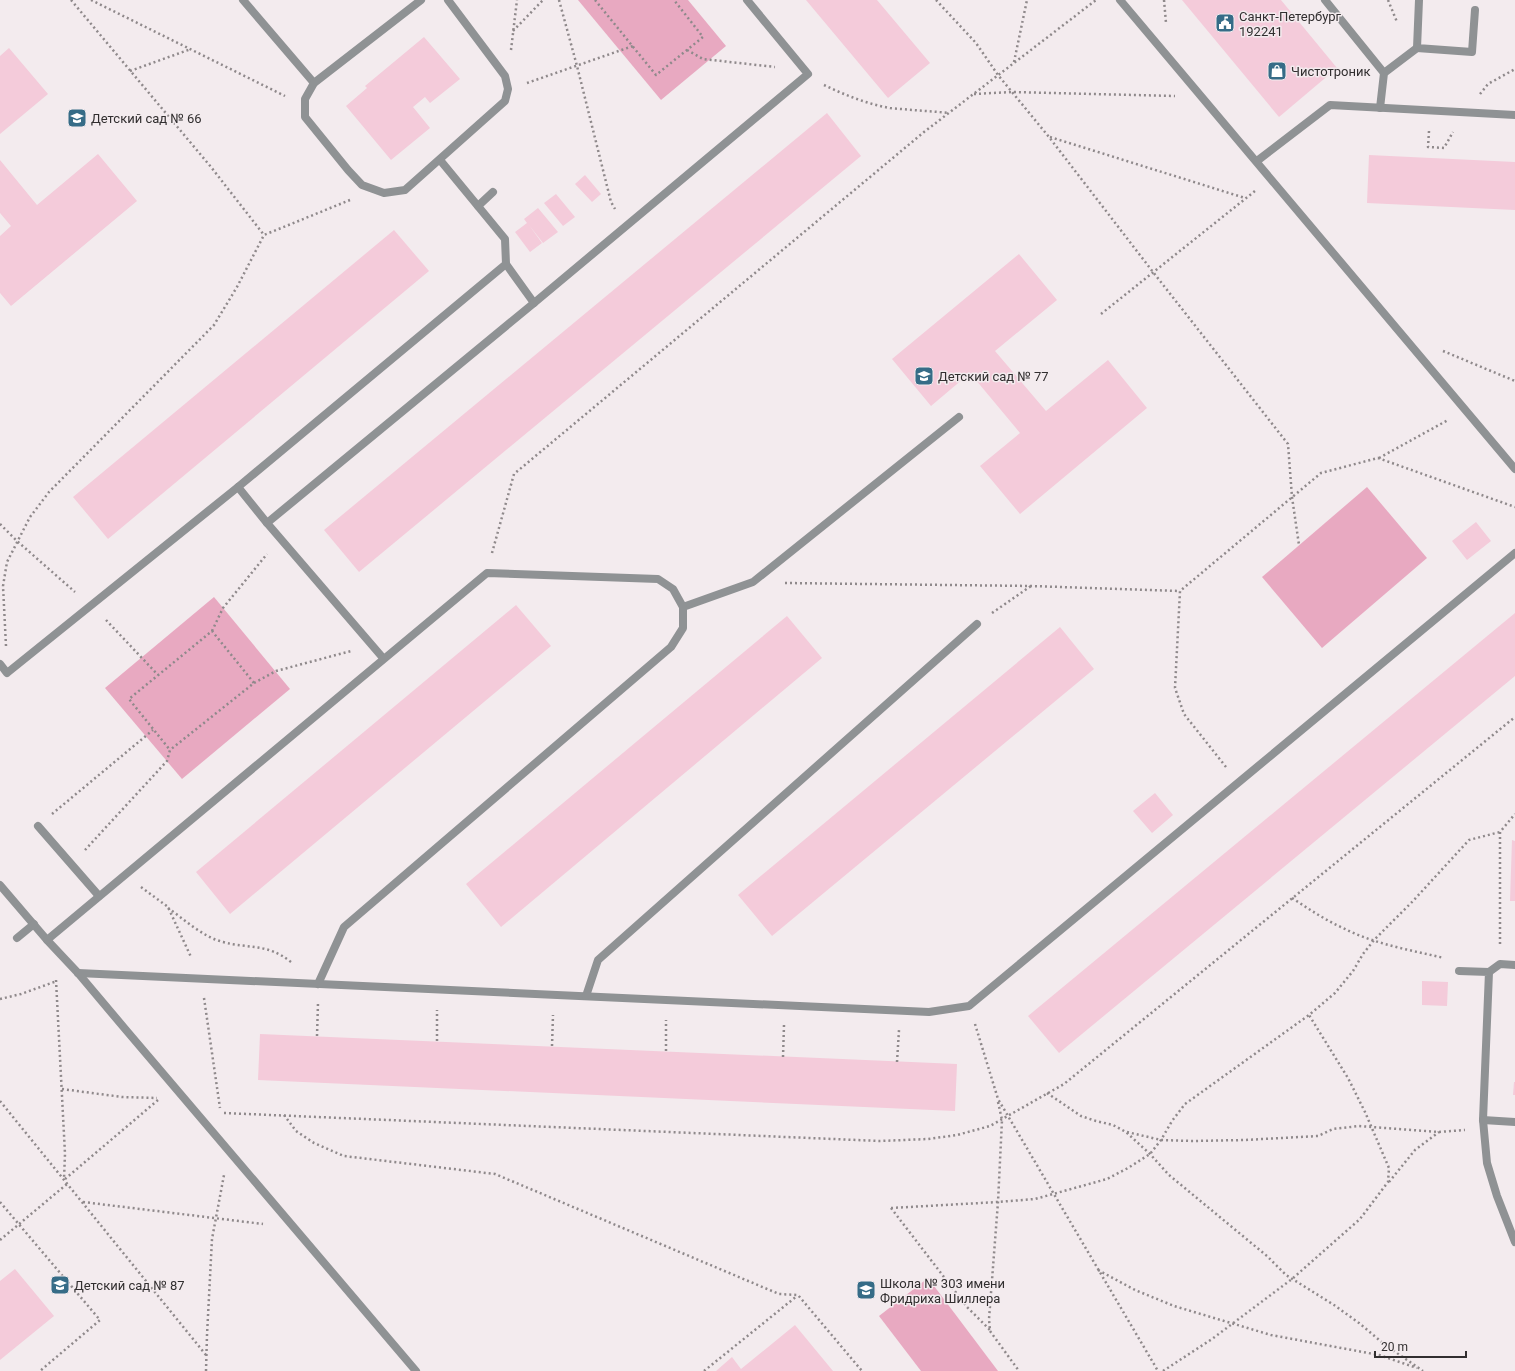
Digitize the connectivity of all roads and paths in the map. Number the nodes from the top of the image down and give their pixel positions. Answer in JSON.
{"nodes":[{"id":1,"x":71,"y":0,"type":"edge"},
{"id":2,"x":91,"y":0,"type":"edge"},
{"id":3,"x":243,"y":0,"type":"edge"},
{"id":4,"x":421,"y":0,"type":"edge"},
{"id":5,"x":448,"y":0,"type":"edge"},
{"id":6,"x":517,"y":0,"type":"edge"},
{"id":7,"x":543,"y":0,"type":"edge"},
{"id":8,"x":559,"y":0,"type":"edge"},
{"id":9,"x":595,"y":0,"type":"edge"},
{"id":10,"x":674,"y":0,"type":"edge"},
{"id":11,"x":746,"y":0,"type":"edge"},
{"id":12,"x":936,"y":0,"type":"edge"},
{"id":13,"x":1027,"y":0,"type":"edge"},
{"id":14,"x":1096,"y":0,"type":"edge"},
{"id":15,"x":1120,"y":0,"type":"edge"},
{"id":16,"x":1325,"y":0,"type":"edge"},
{"id":17,"x":1388,"y":0,"type":"edge"},
{"id":18,"x":1419,"y":0,"type":"edge"},
{"id":19,"x":1475,"y":10,"type":"dead end"},
{"id":20,"x":1398,"y":24,"type":"dead end"},
{"id":21,"x":513,"y":32,"type":"junction"},
{"id":22,"x":633,"y":46,"type":"junction"},
{"id":23,"x":1417,"y":48,"type":"junction"},
{"id":24,"x":191,"y":49,"type":"junction"},
{"id":25,"x":687,"y":50,"type":"junction"},
{"id":26,"x":1014,"y":63,"type":"junction"},
{"id":27,"x":577,"y":66,"type":"junction"},
{"id":28,"x":130,"y":71,"type":"junction"},
{"id":29,"x":1384,"y":73,"type":"junction"},
{"id":30,"x":808,"y":74,"type":"junction"},
{"id":31,"x":998,"y":75,"type":"junction"},
{"id":32,"x":505,"y":76,"type":"junction"},
{"id":33,"x":314,"y":83,"type":"junction"},
{"id":34,"x":508,"y":89,"type":"junction"},
{"id":35,"x":1012,"y":92,"type":"junction"},
{"id":36,"x":973,"y":94,"type":"junction"},
{"id":37,"x":1202,"y":96,"type":"junction"},
{"id":38,"x":305,"y":99,"type":"junction"},
{"id":39,"x":1380,"y":108,"type":"junction"},
{"id":40,"x":949,"y":113,"type":"junction"},
{"id":41,"x":1515,"y":115,"type":"edge"},
{"id":42,"x":1049,"y":136,"type":"junction"},
{"id":43,"x":440,"y":160,"type":"junction"},
{"id":44,"x":1257,"y":162,"type":"junction"},
{"id":45,"x":1271,"y":178,"type":"junction"},
{"id":46,"x":374,"y":190,"type":"junction"},
{"id":47,"x":493,"y":192,"type":"dead end"},
{"id":48,"x":1245,"y":198,"type":"junction"},
{"id":49,"x":478,"y":206,"type":"junction"},
{"id":50,"x":624,"y":227,"type":"junction"},
{"id":51,"x":264,"y":235,"type":"junction"},
{"id":52,"x":506,"y":264,"type":"junction"},
{"id":53,"x":1153,"y":272,"type":"junction"},
{"id":54,"x":534,"y":303,"type":"junction"},
{"id":55,"x":1101,"y":314,"type":"dead end"},
{"id":56,"x":1408,"y":341,"type":"junction"},
{"id":57,"x":1515,"y":381,"type":"edge"},
{"id":58,"x":1466,"y":411,"type":"junction"},
{"id":59,"x":959,"y":417,"type":"dead end"},
{"id":60,"x":1378,"y":458,"type":"junction"},
{"id":61,"x":1515,"y":469,"type":"edge"},
{"id":62,"x":238,"y":487,"type":"junction"},
{"id":63,"x":1292,"y":497,"type":"junction"},
{"id":64,"x":1515,"y":507,"type":"edge"},
{"id":65,"x":267,"y":523,"type":"junction"},
{"id":66,"x":0,"y":524,"type":"edge"},
{"id":67,"x":280,"y":538,"type":"junction"},
{"id":68,"x":17,"y":541,"type":"junction"},
{"id":69,"x":1299,"y":545,"type":"dead end"},
{"id":70,"x":1515,"y":552,"type":"edge"},
{"id":71,"x":487,"y":573,"type":"junction"},
{"id":72,"x":753,"y":582,"type":"junction"},
{"id":73,"x":1031,"y":586,"type":"junction"},
{"id":74,"x":1180,"y":591,"type":"junction"},
{"id":75,"x":91,"y":606,"type":"junction"},
{"id":76,"x":683,"y":607,"type":"junction"},
{"id":77,"x":977,"y":624,"type":"joint"},
{"id":78,"x":212,"y":631,"type":"junction"},
{"id":79,"x":372,"y":645,"type":"junction"},
{"id":80,"x":383,"y":658,"type":"junction"},
{"id":81,"x":0,"y":664,"type":"edge"},
{"id":82,"x":7,"y":673,"type":"junction"},
{"id":83,"x":158,"y":675,"type":"junction"},
{"id":84,"x":254,"y":683,"type":"junction"},
{"id":85,"x":1515,"y":717,"type":"edge"},
{"id":86,"x":153,"y":730,"type":"junction"},
{"id":87,"x":170,"y":750,"type":"junction"},
{"id":88,"x":1238,"y":782,"type":"junction"},
{"id":89,"x":1515,"y":814,"type":"edge"},
{"id":90,"x":38,"y":826,"type":"joint"},
{"id":91,"x":1500,"y":832,"type":"junction"},
{"id":92,"x":72,"y":864,"type":"junction"},
{"id":93,"x":0,"y":885,"type":"edge"},
{"id":94,"x":99,"y":896,"type":"junction"},
{"id":95,"x":1292,"y":898,"type":"junction"},
{"id":96,"x":168,"y":907,"type":"dead end"},
{"id":97,"x":34,"y":924,"type":"junction"},
{"id":98,"x":17,"y":938,"type":"dead end"},
{"id":99,"x":47,"y":940,"type":"junction"},
{"id":100,"x":1374,"y":940,"type":"junction"},
{"id":101,"x":55,"y":947,"type":"junction"},
{"id":102,"x":1500,"y":964,"type":"junction"},
{"id":103,"x":1515,"y":965,"type":"edge"},
{"id":104,"x":1459,"y":971,"type":"joint"},
{"id":105,"x":1488,"y":972,"type":"junction"},
{"id":106,"x":78,"y":973,"type":"junction"},
{"id":107,"x":56,"y":981,"type":"junction"},
{"id":108,"x":318,"y":984,"type":"junction"},
{"id":109,"x":438,"y":989,"type":"junction"},
{"id":110,"x":554,"y":995,"type":"junction"},
{"id":111,"x":586,"y":996,"type":"junction"},
{"id":112,"x":0,"y":999,"type":"edge"},
{"id":113,"x":666,"y":1000,"type":"junction"},
{"id":114,"x":785,"y":1005,"type":"junction"},
{"id":115,"x":969,"y":1006,"type":"junction"},
{"id":116,"x":900,"y":1011,"type":"junction"},
{"id":117,"x":1309,"y":1015,"type":"junction"},
{"id":118,"x":317,"y":1036,"type":"dead end"},
{"id":119,"x":437,"y":1042,"type":"dead end"},
{"id":120,"x":552,"y":1046,"type":"dead end"},
{"id":121,"x":666,"y":1051,"type":"dead end"},
{"id":122,"x":783,"y":1057,"type":"dead end"},
{"id":123,"x":897,"y":1062,"type":"dead end"},
{"id":124,"x":62,"y":1089,"type":"junction"},
{"id":125,"x":1048,"y":1093,"type":"junction"},
{"id":126,"x":998,"y":1098,"type":"junction"},
{"id":127,"x":0,"y":1101,"type":"edge"},
{"id":128,"x":195,"y":1111,"type":"junction"},
{"id":129,"x":284,"y":1115,"type":"junction"},
{"id":130,"x":1008,"y":1116,"type":"junction"},
{"id":131,"x":1002,"y":1120,"type":"junction"},
{"id":132,"x":1483,"y":1120,"type":"junction"},
{"id":133,"x":1515,"y":1122,"type":"edge"},
{"id":134,"x":1372,"y":1127,"type":"junction"},
{"id":135,"x":1484,"y":1128,"type":"junction"},
{"id":136,"x":1126,"y":1132,"type":"junction"},
{"id":137,"x":1439,"y":1132,"type":"junction"},
{"id":138,"x":1161,"y":1140,"type":"junction"},
{"id":139,"x":228,"y":1150,"type":"junction"},
{"id":140,"x":1150,"y":1154,"type":"junction"},
{"id":141,"x":64,"y":1180,"type":"junction"},
{"id":142,"x":1388,"y":1182,"type":"junction"},
{"id":143,"x":68,"y":1184,"type":"junction"},
{"id":144,"x":1053,"y":1194,"type":"junction"},
{"id":145,"x":0,"y":1202,"type":"edge"},
{"id":146,"x":83,"y":1202,"type":"junction"},
{"id":147,"x":998,"y":1202,"type":"junction"},
{"id":148,"x":216,"y":1218,"type":"junction"},
{"id":149,"x":19,"y":1224,"type":"junction"},
{"id":150,"x":294,"y":1227,"type":"junction"},
{"id":151,"x":0,"y":1240,"type":"edge"},
{"id":152,"x":1515,"y":1242,"type":"edge"},
{"id":153,"x":1098,"y":1270,"type":"junction"},
{"id":154,"x":1292,"y":1279,"type":"junction"},
{"id":155,"x":798,"y":1295,"type":"junction"},
{"id":156,"x":1233,"y":1323,"type":"junction"},
{"id":157,"x":990,"y":1331,"type":"junction"},
{"id":158,"x":206,"y":1354,"type":"junction"},
{"id":159,"x":1423,"y":1370,"type":"edge"},
{"id":160,"x":40,"y":1371,"type":"edge"},
{"id":161,"x":206,"y":1371,"type":"edge"},
{"id":162,"x":416,"y":1371,"type":"edge"},
{"id":163,"x":704,"y":1371,"type":"edge"},
{"id":164,"x":862,"y":1371,"type":"edge"},
{"id":165,"x":1019,"y":1371,"type":"edge"},
{"id":166,"x":1158,"y":1371,"type":"edge"},
{"id":167,"x":1163,"y":1371,"type":"edge"}],
"edges":[{"from":1,"to":28,"type":"path"},
{"from":2,"to":24,"type":"path"},
{"from":3,"to":33,"type":"lane"},
{"from":4,"to":33,"type":"lane"},
{"from":5,"to":32,"type":"lane"},
{"from":6,"to":21,"type":"path"},
{"from":7,"to":21,"type":"path"},
{"from":8,"to":27,"type":"path"},
{"from":9,"to":22,"type":"path"},
{"from":10,"to":25,"type":"path"},
{"from":11,"to":30,"type":"lane"},
{"from":12,"to":31,"type":"path"},
{"from":13,"to":26,"type":"path"},
{"from":14,"to":26,"type":"path"},
{"from":15,"to":37,"type":"lane"},
{"from":16,"to":29,"type":"lane"},
{"from":17,"to":20,"type":"path"},
{"from":18,"to":23,"type":"lane"},
{"from":19,"to":23,"type":"lane"},
{"from":21,"to":32,"type":"path"},
{"from":22,"to":25,"type":"path"},
{"from":22,"to":27,"type":"path"},
{"from":23,"to":29,"type":"lane"},
{"from":24,"to":28,"type":"path"},
{"from":24,"to":38,"type":"path"},
{"from":25,"to":30,"type":"path"},
{"from":26,"to":31,"type":"path"},
{"from":27,"to":34,"type":"path"},
{"from":27,"to":50,"type":"path"},
{"from":28,"to":51,"type":"path"},
{"from":29,"to":39,"type":"lane"},
{"from":30,"to":40,"type":"path"},
{"from":30,"to":50,"type":"lane"},
{"from":31,"to":35,"type":"path"},
{"from":31,"to":36,"type":"path"},
{"from":32,"to":34,"type":"lane"},
{"from":33,"to":38,"type":"lane"},
{"from":34,"to":43,"type":"lane"},
{"from":35,"to":36,"type":"path"},
{"from":35,"to":37,"type":"path"},
{"from":35,"to":42,"type":"path"},
{"from":36,"to":40,"type":"path"},
{"from":37,"to":44,"type":"lane"},
{"from":38,"to":46,"type":"lane"},
{"from":39,"to":41,"type":"lane"},
{"from":39,"to":44,"type":"lane"},
{"from":40,"to":71,"type":"path"},
{"from":42,"to":48,"type":"path"},
{"from":42,"to":53,"type":"path"},
{"from":43,"to":46,"type":"lane"},
{"from":43,"to":49,"type":"lane"},
{"from":44,"to":45,"type":"lane"},
{"from":45,"to":48,"type":"path"},
{"from":45,"to":56,"type":"lane"},
{"from":46,"to":51,"type":"path"},
{"from":47,"to":49,"type":"lane"},
{"from":48,"to":53,"type":"path"},
{"from":49,"to":52,"type":"lane"},
{"from":50,"to":54,"type":"lane"},
{"from":51,"to":68,"type":"path"},
{"from":52,"to":54,"type":"lane"},
{"from":52,"to":62,"type":"lane"},
{"from":53,"to":55,"type":"path"},
{"from":53,"to":63,"type":"path"},
{"from":54,"to":65,"type":"lane"},
{"from":56,"to":57,"type":"path"},
{"from":56,"to":58,"type":"lane"},
{"from":58,"to":60,"type":"path"},
{"from":58,"to":61,"type":"lane"},
{"from":59,"to":72,"type":"lane"},
{"from":60,"to":63,"type":"path"},
{"from":60,"to":64,"type":"path"},
{"from":62,"to":65,"type":"lane"},
{"from":62,"to":75,"type":"lane"},
{"from":63,"to":69,"type":"path"},
{"from":63,"to":74,"type":"path"},
{"from":65,"to":67,"type":"lane"},
{"from":66,"to":68,"type":"path"},
{"from":67,"to":78,"type":"path"},
{"from":67,"to":79,"type":"lane"},
{"from":68,"to":75,"type":"path"},
{"from":68,"to":82,"type":"path"},
{"from":70,"to":88,"type":"lane"},
{"from":71,"to":76,"type":"lane"},
{"from":71,"to":80,"type":"lane"},
{"from":72,"to":73,"type":"path"},
{"from":72,"to":76,"type":"lane"},
{"from":73,"to":74,"type":"path"},
{"from":73,"to":77,"type":"path"},
{"from":74,"to":88,"type":"path"},
{"from":75,"to":82,"type":"lane"},
{"from":75,"to":83,"type":"path"},
{"from":76,"to":108,"type":"lane"},
{"from":77,"to":111,"type":"lane"},
{"from":78,"to":83,"type":"path"},
{"from":78,"to":84,"type":"path"},
{"from":79,"to":80,"type":"lane"},
{"from":79,"to":84,"type":"path"},
{"from":80,"to":94,"type":"lane"},
{"from":81,"to":82,"type":"lane"},
{"from":83,"to":86,"type":"path"},
{"from":84,"to":87,"type":"path"},
{"from":85,"to":95,"type":"path"},
{"from":86,"to":87,"type":"path"},
{"from":86,"to":90,"type":"path"},
{"from":87,"to":92,"type":"path"},
{"from":88,"to":115,"type":"lane"},
{"from":89,"to":91,"type":"path"},
{"from":90,"to":92,"type":"lane"},
{"from":91,"to":100,"type":"path"},
{"from":91,"to":102,"type":"path"},
{"from":92,"to":94,"type":"lane"},
{"from":93,"to":97,"type":"lane"},
{"from":94,"to":99,"type":"lane"},
{"from":95,"to":100,"type":"path"},
{"from":95,"to":125,"type":"path"},
{"from":96,"to":108,"type":"path"},
{"from":97,"to":98,"type":"lane"},
{"from":97,"to":99,"type":"lane"},
{"from":99,"to":101,"type":"lane"},
{"from":100,"to":104,"type":"path"},
{"from":100,"to":117,"type":"path"},
{"from":101,"to":106,"type":"lane"},
{"from":101,"to":107,"type":"path"},
{"from":102,"to":103,"type":"lane"},
{"from":102,"to":105,"type":"lane"},
{"from":104,"to":105,"type":"lane"},
{"from":105,"to":132,"type":"lane"},
{"from":106,"to":107,"type":"path"},
{"from":106,"to":108,"type":"lane"},
{"from":106,"to":128,"type":"lane"},
{"from":107,"to":112,"type":"path"},
{"from":107,"to":124,"type":"path"},
{"from":108,"to":109,"type":"lane"},
{"from":108,"to":118,"type":"path"},
{"from":109,"to":110,"type":"lane"},
{"from":109,"to":119,"type":"path"},
{"from":110,"to":111,"type":"lane"},
{"from":110,"to":120,"type":"path"},
{"from":111,"to":113,"type":"lane"},
{"from":113,"to":114,"type":"lane"},
{"from":113,"to":121,"type":"path"},
{"from":114,"to":116,"type":"lane"},
{"from":114,"to":122,"type":"path"},
{"from":115,"to":116,"type":"lane"},
{"from":115,"to":126,"type":"path"},
{"from":116,"to":123,"type":"path"},
{"from":117,"to":134,"type":"path"},
{"from":117,"to":138,"type":"path"},
{"from":124,"to":141,"type":"path"},
{"from":124,"to":141,"type":"path"},
{"from":125,"to":130,"type":"path"},
{"from":125,"to":136,"type":"path"},
{"from":126,"to":130,"type":"path"},
{"from":126,"to":131,"type":"path"},
{"from":127,"to":141,"type":"path"},
{"from":128,"to":129,"type":"path"},
{"from":128,"to":139,"type":"lane"},
{"from":129,"to":131,"type":"path"},
{"from":129,"to":155,"type":"path"},
{"from":130,"to":131,"type":"path"},
{"from":130,"to":144,"type":"path"},
{"from":131,"to":147,"type":"path"},
{"from":132,"to":133,"type":"lane"},
{"from":132,"to":135,"type":"lane"},
{"from":134,"to":137,"type":"path"},
{"from":134,"to":138,"type":"path"},
{"from":134,"to":142,"type":"path"},
{"from":135,"to":137,"type":"path"},
{"from":135,"to":152,"type":"lane"},
{"from":136,"to":138,"type":"path"},
{"from":136,"to":140,"type":"path"},
{"from":137,"to":142,"type":"path"},
{"from":138,"to":140,"type":"path"},
{"from":139,"to":148,"type":"path"},
{"from":139,"to":150,"type":"lane"},
{"from":140,"to":144,"type":"path"},
{"from":140,"to":154,"type":"path"},
{"from":141,"to":143,"type":"path"},
{"from":142,"to":154,"type":"path"},
{"from":143,"to":146,"type":"path"},
{"from":143,"to":149,"type":"path"},
{"from":144,"to":147,"type":"path"},
{"from":144,"to":153,"type":"path"},
{"from":145,"to":149,"type":"path"},
{"from":146,"to":148,"type":"path"},
{"from":146,"to":158,"type":"path"},
{"from":147,"to":157,"type":"path"},
{"from":147,"to":157,"type":"path"},
{"from":148,"to":150,"type":"path"},
{"from":148,"to":158,"type":"path"},
{"from":149,"to":151,"type":"path"},
{"from":149,"to":160,"type":"path"},
{"from":150,"to":162,"type":"lane"},
{"from":153,"to":156,"type":"path"},
{"from":153,"to":166,"type":"path"},
{"from":154,"to":156,"type":"path"},
{"from":154,"to":159,"type":"path"},
{"from":155,"to":163,"type":"path"},
{"from":155,"to":164,"type":"path"},
{"from":156,"to":159,"type":"path"},
{"from":156,"to":167,"type":"path"},
{"from":157,"to":165,"type":"path"},
{"from":158,"to":161,"type":"path"}]}
